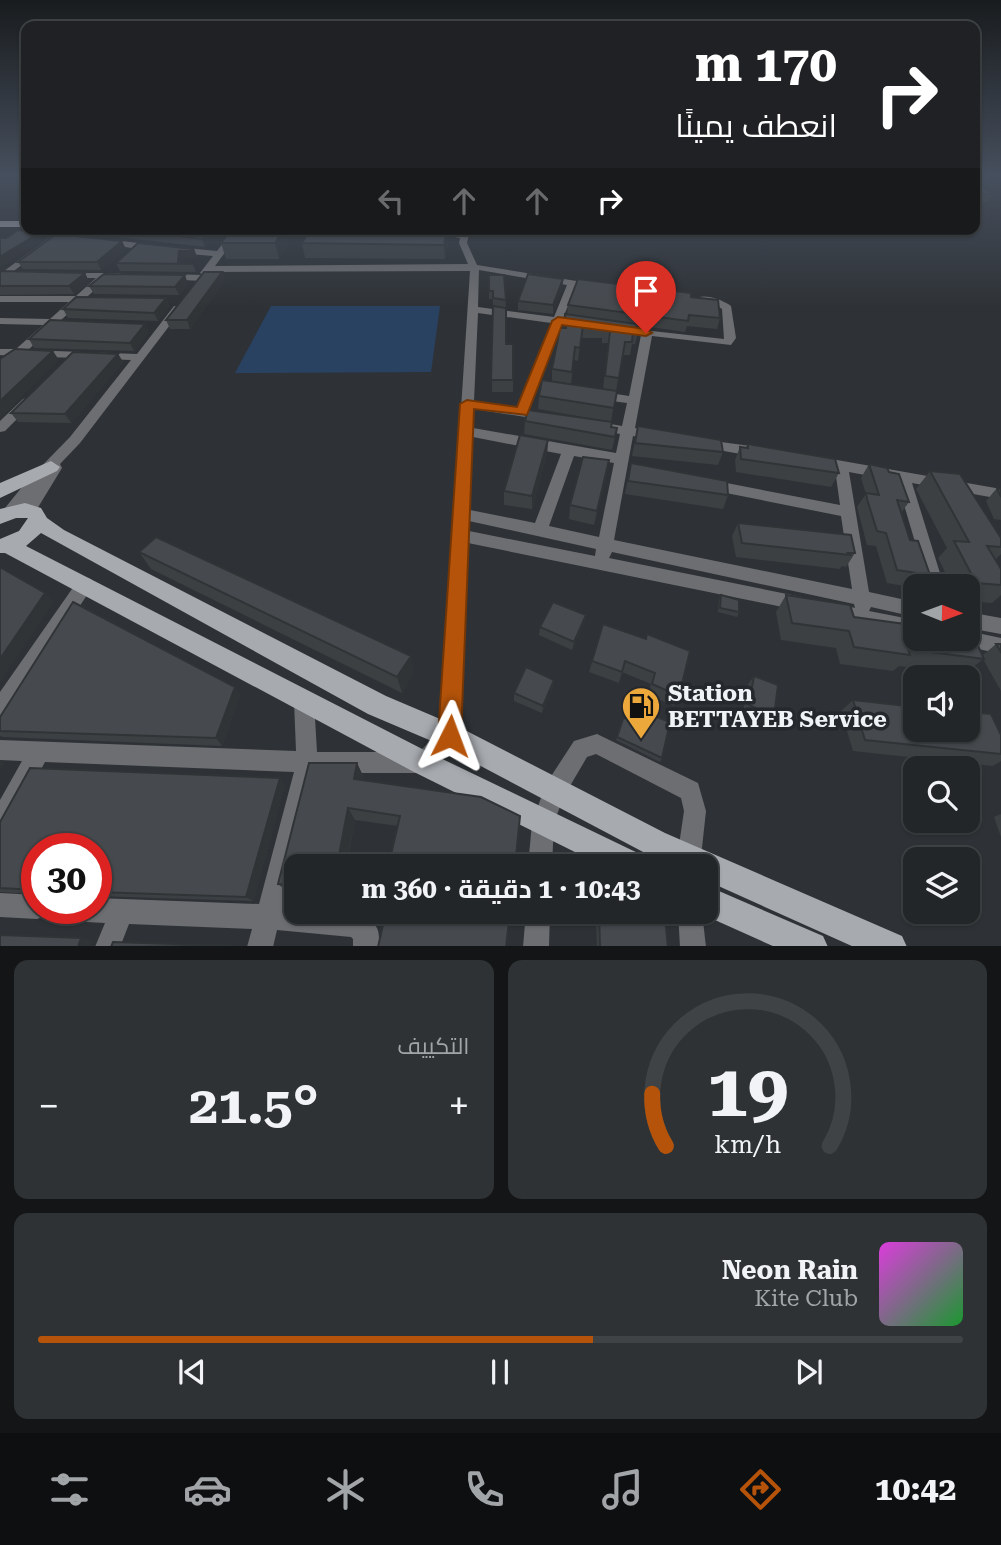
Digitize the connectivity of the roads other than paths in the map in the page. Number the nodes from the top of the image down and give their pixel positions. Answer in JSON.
{"nodes":[{"id":1,"x":21,"y":225,"type":"edge"},
{"id":2,"x":2,"y":226,"type":"edge"},
{"id":3,"x":64,"y":235,"type":"edge"},
{"id":4,"x":234,"y":235,"type":"edge"},
{"id":5,"x":465,"y":235,"type":"edge"},
{"id":6,"x":98,"y":241,"type":"edge"},
{"id":7,"x":130,"y":254,"type":"junction"},
{"id":8,"x":220,"y":254,"type":"junction"},
{"id":9,"x":475,"y":267,"type":"junction"},
{"id":10,"x":20,"y":274,"type":"edge"},
{"id":11,"x":205,"y":274,"type":"junction"},
{"id":12,"x":2,"y":275,"type":"edge"},
{"id":13,"x":62,"y":275,"type":"edge"},
{"id":14,"x":104,"y":276,"type":"junction"},
{"id":15,"x":132,"y":276,"type":"edge"},
{"id":16,"x":160,"y":277,"type":"edge"},
{"id":17,"x":572,"y":283,"type":"junction"},
{"id":18,"x":604,"y":287,"type":"edge"},
{"id":19,"x":186,"y":297,"type":"junction"},
{"id":20,"x":693,"y":298,"type":"edge"},
{"id":21,"x":0,"y":299,"type":"edge"},
{"id":22,"x":78,"y":299,"type":"junction"},
{"id":23,"x":91,"y":300,"type":"edge"},
{"id":24,"x":170,"y":301,"type":"dead end"},
{"id":25,"x":473,"y":309,"type":"junction"},
{"id":26,"x":0,"y":321,"type":"edge"},
{"id":27,"x":558,"y":321,"type":"junction"},
{"id":28,"x":53,"y":322,"type":"junction"},
{"id":29,"x":67,"y":323,"type":"edge"},
{"id":30,"x":149,"y":326,"type":"dead end"},
{"id":31,"x":596,"y":326,"type":"edge"},
{"id":32,"x":163,"y":327,"type":"junction"},
{"id":33,"x":608,"y":328,"type":"edge"},
{"id":34,"x":646,"y":333,"type":"junction"},
{"id":35,"x":0,"y":352,"type":"edge"},
{"id":36,"x":19,"y":353,"type":"junction"},
{"id":37,"x":75,"y":354,"type":"junction"},
{"id":38,"x":138,"y":357,"type":"junction"},
{"id":39,"x":0,"y":369,"type":"edge"},
{"id":40,"x":57,"y":372,"type":"edge"},
{"id":41,"x":40,"y":389,"type":"edge"},
{"id":42,"x":583,"y":393,"type":"edge"},
{"id":43,"x":633,"y":400,"type":"junction"},
{"id":44,"x":467,"y":404,"type":"junction"},
{"id":45,"x":522,"y":412,"type":"junction"},
{"id":46,"x":561,"y":419,"type":"edge"},
{"id":47,"x":588,"y":424,"type":"edge"},
{"id":48,"x":1,"y":426,"type":"edge"},
{"id":49,"x":466,"y":431,"type":"junction"},
{"id":50,"x":627,"y":432,"type":"junction"},
{"id":51,"x":667,"y":438,"type":"edge"},
{"id":52,"x":694,"y":442,"type":"edge"},
{"id":53,"x":569,"y":451,"type":"junction"},
{"id":54,"x":774,"y":455,"type":"edge"},
{"id":55,"x":800,"y":459,"type":"edge"},
{"id":56,"x":55,"y":463,"type":"junction"},
{"id":57,"x":625,"y":465,"type":"junction"},
{"id":58,"x":841,"y":466,"type":"junction"},
{"id":59,"x":903,"y":477,"type":"junction"},
{"id":60,"x":701,"y":482,"type":"edge"},
{"id":61,"x":971,"y":489,"type":"junction"},
{"id":62,"x":0,"y":491,"type":"edge"},
{"id":63,"x":1001,"y":494,"type":"edge"},
{"id":64,"x":980,"y":509,"type":"edge"},
{"id":65,"x":848,"y":512,"type":"junction"},
{"id":66,"x":14,"y":514,"type":"edge"},
{"id":67,"x":461,"y":514,"type":"junction"},
{"id":68,"x":539,"y":532,"type":"junction"},
{"id":69,"x":460,"y":535,"type":"junction"},
{"id":70,"x":4,"y":545,"type":"edge"},
{"id":71,"x":604,"y":554,"type":"junction"},
{"id":72,"x":932,"y":574,"type":"edge"},
{"id":73,"x":85,"y":584,"type":"junction"},
{"id":74,"x":861,"y":598,"type":"junction"},
{"id":75,"x":903,"y":607,"type":"edge"},
{"id":76,"x":864,"y":618,"type":"junction"},
{"id":77,"x":980,"y":622,"type":"edge"},
{"id":78,"x":903,"y":626,"type":"edge"},
{"id":79,"x":1001,"y":626,"type":"edge"},
{"id":80,"x":980,"y":642,"type":"edge"},
{"id":81,"x":1001,"y":646,"type":"edge"},
{"id":82,"x":304,"y":701,"type":"junction"},
{"id":83,"x":0,"y":709,"type":"edge"},
{"id":84,"x":450,"y":736,"type":"junction"},
{"id":85,"x":0,"y":750,"type":"edge"},
{"id":86,"x":39,"y":752,"type":"junction"},
{"id":87,"x":307,"y":762,"type":"junction"},
{"id":88,"x":423,"y":763,"type":"junction"},
{"id":89,"x":554,"y":792,"type":"junction"},
{"id":90,"x":0,"y":822,"type":"edge"},
{"id":91,"x":542,"y":823,"type":"junction"},
{"id":92,"x":541,"y":854,"type":"edge"},
{"id":93,"x":608,"y":854,"type":"edge"},
{"id":94,"x":673,"y":854,"type":"edge"},
{"id":95,"x":689,"y":854,"type":"edge"},
{"id":96,"x":718,"y":875,"type":"edge"},
{"id":97,"x":0,"y":905,"type":"edge"},
{"id":98,"x":718,"y":906,"type":"edge"},
{"id":99,"x":21,"y":907,"type":"edge"},
{"id":100,"x":112,"y":912,"type":"edge"},
{"id":101,"x":121,"y":913,"type":"junction"},
{"id":102,"x":267,"y":917,"type":"junction"},
{"id":103,"x":537,"y":924,"type":"edge"},
{"id":104,"x":691,"y":924,"type":"edge"},
{"id":105,"x":107,"y":946,"type":"edge"},
{"id":106,"x":260,"y":946,"type":"edge"},
{"id":107,"x":366,"y":946,"type":"edge"},
{"id":108,"x":536,"y":946,"type":"edge"},
{"id":109,"x":694,"y":946,"type":"edge"},
{"id":110,"x":810,"y":946,"type":"edge"},
{"id":111,"x":889,"y":946,"type":"edge"}],
"edges":[{"from":1,"to":2,"type":"main road"},
{"from":3,"to":12,"type":"street"},
{"from":4,"to":8,"type":"street"},
{"from":5,"to":9,"type":"street"},
{"from":6,"to":7,"type":"street"},
{"from":7,"to":8,"type":"street"},
{"from":7,"to":14,"type":"street"},
{"from":8,"to":11,"type":"street"},
{"from":9,"to":11,"type":"street"},
{"from":9,"to":17,"type":"street"},
{"from":9,"to":25,"type":"street"},
{"from":10,"to":12,"type":"street"},
{"from":11,"to":16,"type":"street"},
{"from":11,"to":19,"type":"street"},
{"from":13,"to":14,"type":"street"},
{"from":14,"to":15,"type":"street"},
{"from":14,"to":22,"type":"street"},
{"from":17,"to":18,"type":"street"},
{"from":17,"to":27,"type":"street"},
{"from":19,"to":24,"type":"street"},
{"from":19,"to":32,"type":"street"},
{"from":20,"to":34,"type":"street"},
{"from":21,"to":22,"type":"street"},
{"from":22,"to":23,"type":"street"},
{"from":22,"to":28,"type":"street"},
{"from":25,"to":27,"type":"street"},
{"from":25,"to":44,"type":"street"},
{"from":26,"to":28,"type":"street"},
{"from":27,"to":31,"type":"street"},
{"from":27,"to":45,"type":"street"},
{"from":28,"to":29,"type":"street"},
{"from":28,"to":36,"type":"street"},
{"from":30,"to":32,"type":"street"},
{"from":32,"to":38,"type":"street"},
{"from":33,"to":34,"type":"street"},
{"from":34,"to":43,"type":"street"},
{"from":35,"to":36,"type":"street"},
{"from":36,"to":37,"type":"street"},
{"from":36,"to":39,"type":"street"},
{"from":37,"to":38,"type":"street"},
{"from":37,"to":40,"type":"street"},
{"from":38,"to":56,"type":"street"},
{"from":41,"to":48,"type":"street"},
{"from":42,"to":43,"type":"street"},
{"from":43,"to":50,"type":"street"},
{"from":44,"to":45,"type":"street"},
{"from":44,"to":49,"type":"street"},
{"from":45,"to":46,"type":"street"},
{"from":47,"to":50,"type":"street"},
{"from":49,"to":53,"type":"street"},
{"from":49,"to":67,"type":"street"},
{"from":50,"to":51,"type":"street"},
{"from":50,"to":57,"type":"street"},
{"from":52,"to":54,"type":"street"},
{"from":53,"to":57,"type":"street"},
{"from":53,"to":68,"type":"street"},
{"from":55,"to":58,"type":"street"},
{"from":56,"to":62,"type":"main road"},
{"from":56,"to":66,"type":"street"},
{"from":57,"to":71,"type":"street"},
{"from":58,"to":59,"type":"street"},
{"from":58,"to":65,"type":"street"},
{"from":59,"to":61,"type":"street"},
{"from":59,"to":72,"type":"street"},
{"from":60,"to":65,"type":"street"},
{"from":61,"to":63,"type":"street"},
{"from":61,"to":64,"type":"street"},
{"from":65,"to":74,"type":"street"},
{"from":66,"to":70,"type":"main road"},
{"from":66,"to":84,"type":"main road"},
{"from":67,"to":68,"type":"street"},
{"from":67,"to":69,"type":"street"},
{"from":68,"to":71,"type":"street"},
{"from":69,"to":71,"type":"street"},
{"from":69,"to":84,"type":"street"},
{"from":70,"to":73,"type":"main road"},
{"from":71,"to":74,"type":"street"},
{"from":71,"to":76,"type":"street"},
{"from":73,"to":82,"type":"main road"},
{"from":73,"to":83,"type":"street"},
{"from":74,"to":75,"type":"street"},
{"from":74,"to":76,"type":"street"},
{"from":76,"to":78,"type":"street"},
{"from":77,"to":79,"type":"street"},
{"from":80,"to":81,"type":"street"},
{"from":82,"to":87,"type":"street"},
{"from":82,"to":88,"type":"main road"},
{"from":84,"to":88,"type":"street"},
{"from":84,"to":89,"type":"main road"},
{"from":85,"to":86,"type":"street"},
{"from":86,"to":87,"type":"street"},
{"from":86,"to":90,"type":"street"},
{"from":87,"to":88,"type":"street"},
{"from":87,"to":102,"type":"street"},
{"from":88,"to":91,"type":"main road"},
{"from":89,"to":91,"type":"street"},
{"from":89,"to":94,"type":"main road"},
{"from":89,"to":95,"type":"street"},
{"from":91,"to":92,"type":"street"},
{"from":91,"to":93,"type":"main road"},
{"from":96,"to":111,"type":"main road"},
{"from":97,"to":99,"type":"street"},
{"from":98,"to":110,"type":"main road"},
{"from":100,"to":101,"type":"street"},
{"from":101,"to":102,"type":"street"},
{"from":101,"to":105,"type":"street"},
{"from":102,"to":106,"type":"street"},
{"from":102,"to":107,"type":"street"},
{"from":103,"to":108,"type":"street"},
{"from":104,"to":109,"type":"street"}]}
